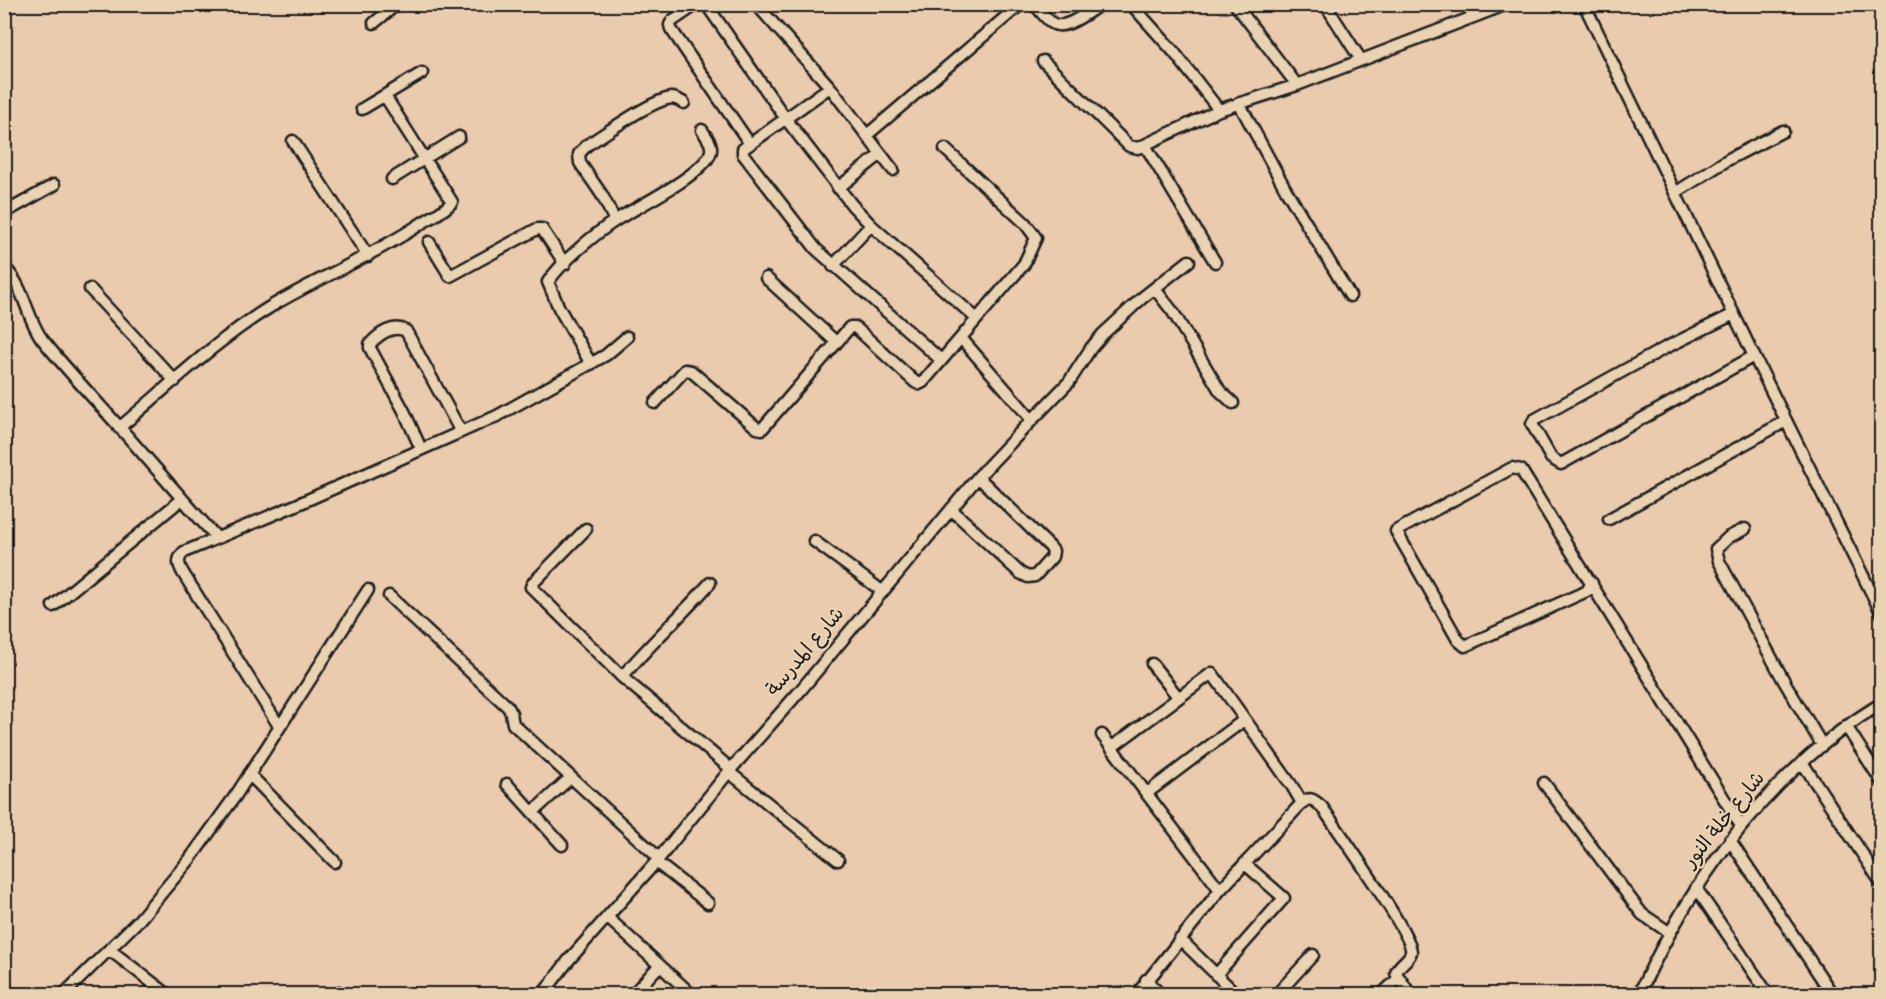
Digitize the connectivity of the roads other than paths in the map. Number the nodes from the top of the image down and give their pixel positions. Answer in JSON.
{"nodes":[{"id":1,"x":397,"y":4,"type":"edge"},
{"id":2,"x":697,"y":4,"type":"edge"},
{"id":3,"x":706,"y":4,"type":"edge"},
{"id":4,"x":756,"y":4,"type":"edge"},
{"id":5,"x":1021,"y":4,"type":"edge"},
{"id":6,"x":1034,"y":4,"type":"edge"},
{"id":7,"x":1101,"y":4,"type":"edge"},
{"id":8,"x":1131,"y":4,"type":"edge"},
{"id":9,"x":1235,"y":4,"type":"edge"},
{"id":10,"x":1325,"y":4,"type":"edge"},
{"id":11,"x":1507,"y":4,"type":"edge"},
{"id":12,"x":1584,"y":4,"type":"edge"},
{"id":13,"x":374,"y":23,"type":"dead end"},
{"id":14,"x":1043,"y":60,"type":"dead end"},
{"id":15,"x":1361,"y":60,"type":"junction"},
{"id":16,"x":423,"y":73,"type":"dead end"},
{"id":17,"x":1297,"y":85,"type":"junction"},
{"id":18,"x":830,"y":87,"type":"junction"},
{"id":19,"x":385,"y":96,"type":"junction"},
{"id":20,"x":684,"y":103,"type":"dead end"},
{"id":21,"x":1239,"y":103,"type":"junction"},
{"id":22,"x":362,"y":109,"type":"dead end"},
{"id":23,"x":1219,"y":110,"type":"junction"},
{"id":24,"x":786,"y":119,"type":"junction"},
{"id":25,"x":702,"y":130,"type":"dead end"},
{"id":26,"x":1783,"y":131,"type":"dead end"},
{"id":27,"x":867,"y":135,"type":"junction"},
{"id":28,"x":459,"y":137,"type":"dead end"},
{"id":29,"x":293,"y":141,"type":"dead end"},
{"id":30,"x":750,"y":144,"type":"junction"},
{"id":31,"x":1145,"y":145,"type":"junction"},
{"id":32,"x":945,"y":149,"type":"dead end"},
{"id":33,"x":881,"y":154,"type":"junction"},
{"id":34,"x":426,"y":159,"type":"junction"},
{"id":35,"x":893,"y":170,"type":"dead end"},
{"id":36,"x":392,"y":180,"type":"dead end"},
{"id":37,"x":54,"y":185,"type":"dead end"},
{"id":38,"x":838,"y":188,"type":"junction"},
{"id":39,"x":1675,"y":193,"type":"junction"},
{"id":40,"x":4,"y":213,"type":"edge"},
{"id":41,"x":615,"y":221,"type":"junction"},
{"id":42,"x":871,"y":225,"type":"junction"},
{"id":43,"x":429,"y":242,"type":"dead end"},
{"id":44,"x":368,"y":256,"type":"junction"},
{"id":45,"x":1189,"y":261,"type":"dead end"},
{"id":46,"x":1215,"y":262,"type":"dead end"},
{"id":47,"x":566,"y":264,"type":"junction"},
{"id":48,"x":833,"y":266,"type":"junction"},
{"id":49,"x":4,"y":267,"type":"edge"},
{"id":50,"x":766,"y":278,"type":"dead end"},
{"id":51,"x":90,"y":289,"type":"dead end"},
{"id":52,"x":1155,"y":289,"type":"junction"},
{"id":53,"x":1350,"y":296,"type":"dead end"},
{"id":54,"x":1734,"y":314,"type":"junction"},
{"id":55,"x":977,"y":318,"type":"junction"},
{"id":56,"x":627,"y":337,"type":"dead end"},
{"id":57,"x":961,"y":338,"type":"junction"},
{"id":58,"x":836,"y":342,"type":"junction"},
{"id":59,"x":1754,"y":356,"type":"junction"},
{"id":60,"x":941,"y":360,"type":"junction"},
{"id":61,"x":591,"y":364,"type":"junction"},
{"id":62,"x":175,"y":381,"type":"junction"},
{"id":63,"x":655,"y":403,"type":"dead end"},
{"id":64,"x":1233,"y":403,"type":"dead end"},
{"id":65,"x":1032,"y":420,"type":"junction"},
{"id":66,"x":1786,"y":421,"type":"junction"},
{"id":67,"x":119,"y":428,"type":"junction"},
{"id":68,"x":461,"y":432,"type":"junction"},
{"id":69,"x":421,"y":449,"type":"junction"},
{"id":70,"x":978,"y":477,"type":"junction"},
{"id":71,"x":182,"y":499,"type":"junction"},
{"id":72,"x":951,"y":509,"type":"junction"},
{"id":73,"x":1609,"y":519,"type":"dead end"},
{"id":74,"x":586,"y":529,"type":"dead end"},
{"id":75,"x":1745,"y":529,"type":"dead end"},
{"id":76,"x":217,"y":538,"type":"junction"},
{"id":77,"x":814,"y":541,"type":"dead end"},
{"id":78,"x":710,"y":583,"type":"dead end"},
{"id":79,"x":1592,"y":583,"type":"junction"},
{"id":80,"x":368,"y":590,"type":"dead end"},
{"id":81,"x":882,"y":591,"type":"junction"},
{"id":82,"x":389,"y":596,"type":"dead end"},
{"id":83,"x":53,"y":606,"type":"dead end"},
{"id":84,"x":1881,"y":614,"type":"edge"},
{"id":85,"x":1152,"y":664,"type":"dead end"},
{"id":86,"x":622,"y":677,"type":"junction"},
{"id":87,"x":1178,"y":697,"type":"junction"},
{"id":88,"x":1881,"y":703,"type":"edge"},
{"id":89,"x":1244,"y":720,"type":"junction"},
{"id":90,"x":279,"y":726,"type":"junction"},
{"id":91,"x":1846,"y":726,"type":"junction"},
{"id":92,"x":1102,"y":735,"type":"dead end"},
{"id":93,"x":1822,"y":744,"type":"junction"},
{"id":94,"x":1112,"y":747,"type":"junction"},
{"id":95,"x":1802,"y":762,"type":"junction"},
{"id":96,"x":730,"y":771,"type":"junction"},
{"id":97,"x":249,"y":774,"type":"junction"},
{"id":98,"x":570,"y":778,"type":"junction"},
{"id":99,"x":1881,"y":782,"type":"edge"},
{"id":100,"x":1544,"y":783,"type":"dead end"},
{"id":101,"x":507,"y":784,"type":"dead end"},
{"id":102,"x":1147,"y":793,"type":"junction"},
{"id":103,"x":1302,"y":803,"type":"junction"},
{"id":104,"x":533,"y":812,"type":"junction"},
{"id":105,"x":1741,"y":826,"type":"junction"},
{"id":106,"x":1730,"y":840,"type":"junction"},
{"id":107,"x":562,"y":845,"type":"dead end"},
{"id":108,"x":658,"y":860,"type":"junction"},
{"id":109,"x":838,"y":860,"type":"dead end"},
{"id":110,"x":335,"y":862,"type":"dead end"},
{"id":111,"x":1245,"y":864,"type":"junction"},
{"id":112,"x":1881,"y":884,"type":"edge"},
{"id":113,"x":1696,"y":888,"type":"junction"},
{"id":114,"x":1220,"y":890,"type":"junction"},
{"id":115,"x":708,"y":903,"type":"dead end"},
{"id":116,"x":608,"y":918,"type":"junction"},
{"id":117,"x":1670,"y":933,"type":"junction"},
{"id":118,"x":1180,"y":939,"type":"junction"},
{"id":119,"x":110,"y":950,"type":"junction"},
{"id":120,"x":1314,"y":955,"type":"dead end"},
{"id":121,"x":659,"y":966,"type":"junction"},
{"id":122,"x":1216,"y":975,"type":"junction"},
{"id":123,"x":1399,"y":978,"type":"junction"},
{"id":124,"x":1146,"y":980,"type":"junction"},
{"id":125,"x":690,"y":993,"type":"edge"},
{"id":126,"x":64,"y":994,"type":"edge"},
{"id":127,"x":167,"y":994,"type":"edge"},
{"id":128,"x":543,"y":994,"type":"edge"},
{"id":129,"x":633,"y":994,"type":"edge"},
{"id":130,"x":1137,"y":994,"type":"edge"},
{"id":131,"x":1160,"y":994,"type":"edge"},
{"id":132,"x":1236,"y":994,"type":"edge"},
{"id":133,"x":1277,"y":994,"type":"edge"},
{"id":134,"x":1382,"y":994,"type":"edge"},
{"id":135,"x":1410,"y":994,"type":"edge"},
{"id":136,"x":1639,"y":994,"type":"edge"},
{"id":137,"x":1768,"y":994,"type":"edge"},
{"id":138,"x":1832,"y":994,"type":"edge"}],
"edges":[{"from":1,"to":13,"type":"street"},
{"from":2,"to":30,"type":"street"},
{"from":3,"to":24,"type":"street"},
{"from":4,"to":18,"type":"street"},
{"from":5,"to":27,"type":"street"},
{"from":6,"to":7,"type":"street"},
{"from":8,"to":23,"type":"street"},
{"from":9,"to":17,"type":"street"},
{"from":10,"to":15,"type":"street"},
{"from":11,"to":15,"type":"street"},
{"from":12,"to":39,"type":"street"},
{"from":14,"to":31,"type":"street"},
{"from":15,"to":17,"type":"street"},
{"from":16,"to":19,"type":"street"},
{"from":17,"to":21,"type":"street"},
{"from":18,"to":24,"type":"street"},
{"from":18,"to":27,"type":"street"},
{"from":19,"to":22,"type":"street"},
{"from":19,"to":34,"type":"street"},
{"from":20,"to":41,"type":"street"},
{"from":21,"to":23,"type":"street"},
{"from":21,"to":53,"type":"street"},
{"from":23,"to":31,"type":"street"},
{"from":24,"to":30,"type":"street"},
{"from":24,"to":38,"type":"street"},
{"from":25,"to":41,"type":"street"},
{"from":26,"to":39,"type":"street"},
{"from":27,"to":33,"type":"street"},
{"from":28,"to":34,"type":"street"},
{"from":29,"to":44,"type":"street"},
{"from":30,"to":48,"type":"street"},
{"from":31,"to":46,"type":"street"},
{"from":32,"to":55,"type":"street"},
{"from":33,"to":35,"type":"street"},
{"from":33,"to":38,"type":"street"},
{"from":34,"to":36,"type":"street"},
{"from":34,"to":44,"type":"street"},
{"from":37,"to":40,"type":"street"},
{"from":38,"to":42,"type":"street"},
{"from":39,"to":54,"type":"street"},
{"from":41,"to":47,"type":"street"},
{"from":42,"to":48,"type":"street"},
{"from":42,"to":55,"type":"street"},
{"from":43,"to":47,"type":"street"},
{"from":44,"to":62,"type":"street"},
{"from":45,"to":52,"type":"street","name":"شارع المدرسة"},
{"from":47,"to":61,"type":"street"},
{"from":48,"to":60,"type":"street"},
{"from":49,"to":67,"type":"street"},
{"from":50,"to":58,"type":"street"},
{"from":51,"to":62,"type":"street"},
{"from":52,"to":64,"type":"street"},
{"from":52,"to":65,"type":"street","name":"شارع المدرسة"},
{"from":54,"to":59,"type":"street"},
{"from":54,"to":59,"type":"street"},
{"from":55,"to":57,"type":"street"},
{"from":56,"to":61,"type":"street"},
{"from":57,"to":60,"type":"street"},
{"from":57,"to":65,"type":"street"},
{"from":58,"to":60,"type":"street"},
{"from":58,"to":63,"type":"street"},
{"from":59,"to":66,"type":"street"},
{"from":61,"to":68,"type":"street"},
{"from":62,"to":67,"type":"street"},
{"from":65,"to":70,"type":"street","name":"شارع المدرسة"},
{"from":66,"to":73,"type":"street"},
{"from":66,"to":84,"type":"street"},
{"from":67,"to":71,"type":"street"},
{"from":68,"to":69,"type":"street"},
{"from":68,"to":69,"type":"street"},
{"from":69,"to":76,"type":"street"},
{"from":70,"to":72,"type":"street","name":"شارع المدرسة"},
{"from":70,"to":72,"type":"street"},
{"from":71,"to":76,"type":"street"},
{"from":71,"to":83,"type":"street"},
{"from":72,"to":81,"type":"street","name":"شارع المدرسة"},
{"from":74,"to":86,"type":"street"},
{"from":75,"to":93,"type":"street"},
{"from":76,"to":90,"type":"street"},
{"from":77,"to":81,"type":"street"},
{"from":78,"to":86,"type":"street"},
{"from":79,"to":79,"type":"street"},
{"from":79,"to":105,"type":"street"},
{"from":80,"to":90,"type":"street"},
{"from":81,"to":96,"type":"street","name":"شارع المدرسة"},
{"from":82,"to":98,"type":"street"},
{"from":85,"to":87,"type":"street"},
{"from":86,"to":96,"type":"street"},
{"from":87,"to":89,"type":"street"},
{"from":87,"to":94,"type":"street"},
{"from":88,"to":91,"type":"street","name":"شارع خلة النور"},
{"from":89,"to":102,"type":"street"},
{"from":89,"to":103,"type":"street"},
{"from":90,"to":97,"type":"street"},
{"from":91,"to":93,"type":"street","name":"شارع خلة النور"},
{"from":91,"to":99,"type":"street"},
{"from":92,"to":94,"type":"street"},
{"from":93,"to":95,"type":"street","name":"شارع خلة النور"},
{"from":94,"to":102,"type":"street"},
{"from":95,"to":105,"type":"street","name":"شارع خلة النور"},
{"from":95,"to":112,"type":"street"},
{"from":96,"to":108,"type":"street","name":"شارع المدرسة"},
{"from":96,"to":109,"type":"street"},
{"from":97,"to":110,"type":"street"},
{"from":97,"to":119,"type":"street"},
{"from":98,"to":104,"type":"street"},
{"from":98,"to":108,"type":"street"},
{"from":100,"to":117,"type":"street"},
{"from":101,"to":104,"type":"street"},
{"from":102,"to":114,"type":"street"},
{"from":103,"to":111,"type":"street"},
{"from":103,"to":123,"type":"street"},
{"from":104,"to":107,"type":"street"},
{"from":105,"to":106,"type":"street","name":"شارع خلة النور"},
{"from":106,"to":113,"type":"street","name":"شارع خلة النور"},
{"from":106,"to":138,"type":"street"},
{"from":108,"to":115,"type":"street"},
{"from":108,"to":116,"type":"street","name":"شارع المدرسة"},
{"from":111,"to":114,"type":"street"},
{"from":111,"to":122,"type":"street"},
{"from":113,"to":117,"type":"street","name":"شارع خلة النور"},
{"from":113,"to":137,"type":"street"},
{"from":114,"to":118,"type":"street"},
{"from":116,"to":121,"type":"street"},
{"from":116,"to":128,"type":"street","name":"شارع المدرسة"},
{"from":117,"to":136,"type":"street","name":"شارع خلة النور"},
{"from":118,"to":122,"type":"street"},
{"from":118,"to":124,"type":"street"},
{"from":119,"to":126,"type":"street"},
{"from":119,"to":127,"type":"street"},
{"from":120,"to":133,"type":"street"},
{"from":121,"to":125,"type":"street"},
{"from":121,"to":129,"type":"street"},
{"from":122,"to":132,"type":"street"},
{"from":123,"to":134,"type":"street"},
{"from":123,"to":135,"type":"street"},
{"from":124,"to":130,"type":"street"},
{"from":124,"to":131,"type":"street"}]}
